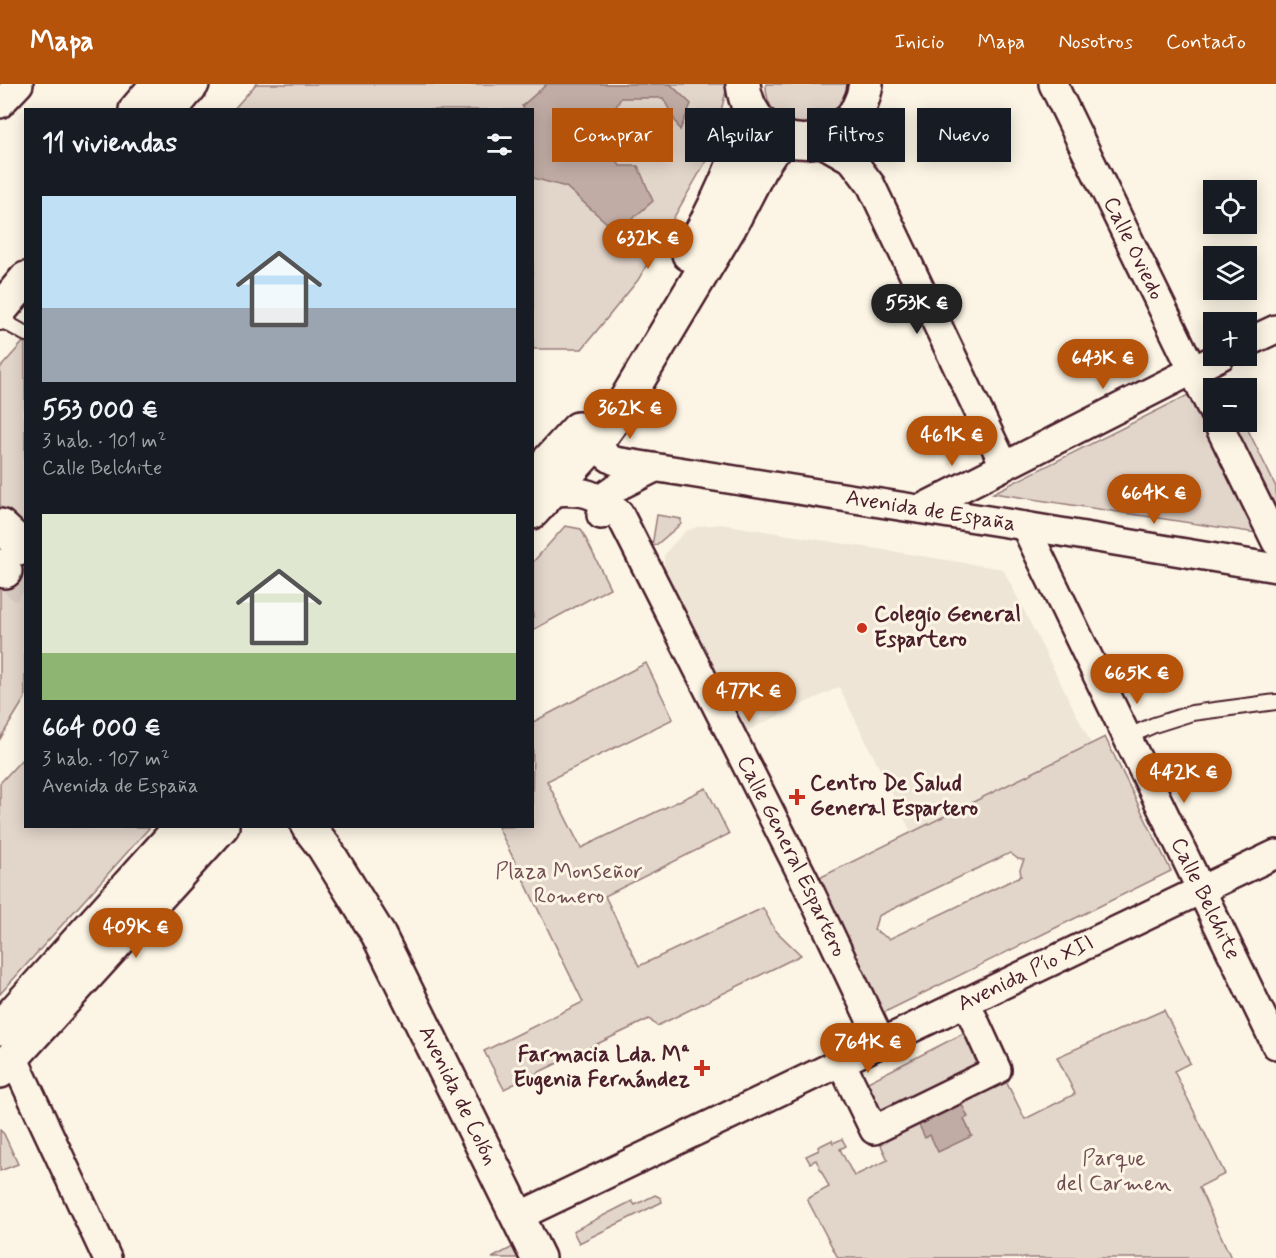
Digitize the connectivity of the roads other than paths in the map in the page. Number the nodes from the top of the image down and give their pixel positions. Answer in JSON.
{"nodes":[{"id":1,"x":19,"y":84,"type":"edge"},
{"id":2,"x":158,"y":84,"type":"edge"},
{"id":3,"x":192,"y":84,"type":"edge"},
{"id":4,"x":866,"y":84,"type":"edge"},
{"id":5,"x":1053,"y":84,"type":"edge"},
{"id":6,"x":746,"y":96,"type":"edge"},
{"id":7,"x":0,"y":104,"type":"edge"},
{"id":8,"x":138,"y":108,"type":"edge"},
{"id":9,"x":172,"y":108,"type":"edge"},
{"id":10,"x":802,"y":140,"type":"junction"},
{"id":11,"x":24,"y":281,"type":"edge"},
{"id":12,"x":0,"y":310,"type":"edge"},
{"id":13,"x":0,"y":323,"type":"edge"},
{"id":14,"x":1276,"y":329,"type":"edge"},
{"id":15,"x":24,"y":333,"type":"edge"},
{"id":16,"x":1257,"y":338,"type":"edge"},
{"id":17,"x":1203,"y":365,"type":"edge"},
{"id":18,"x":1192,"y":370,"type":"junction"},
{"id":19,"x":1203,"y":392,"type":"edge"},
{"id":20,"x":1222,"y":432,"type":"edge"},
{"id":21,"x":586,"y":436,"type":"junction"},
{"id":22,"x":1004,"y":465,"type":"junction"},
{"id":23,"x":655,"y":468,"type":"junction"},
{"id":24,"x":539,"y":494,"type":"edge"},
{"id":25,"x":603,"y":500,"type":"junction"},
{"id":26,"x":920,"y":509,"type":"junction"},
{"id":27,"x":0,"y":526,"type":"edge"},
{"id":28,"x":1025,"y":526,"type":"junction"},
{"id":29,"x":1276,"y":542,"type":"edge"},
{"id":30,"x":10,"y":562,"type":"edge"},
{"id":31,"x":1276,"y":568,"type":"edge"},
{"id":32,"x":1276,"y":702,"type":"edge"},
{"id":33,"x":1127,"y":737,"type":"junction"},
{"id":34,"x":180,"y":828,"type":"edge"},
{"id":35,"x":220,"y":828,"type":"edge"},
{"id":36,"x":310,"y":828,"type":"edge"},
{"id":37,"x":337,"y":828,"type":"edge"},
{"id":38,"x":1276,"y":854,"type":"edge"},
{"id":39,"x":1200,"y":891,"type":"junction"},
{"id":40,"x":378,"y":934,"type":"junction"},
{"id":41,"x":966,"y":1002,"type":"junction"},
{"id":42,"x":858,"y":1024,"type":"dead end"},
{"id":43,"x":891,"y":1038,"type":"junction"},
{"id":44,"x":1276,"y":1045,"type":"edge"},
{"id":45,"x":4,"y":1052,"type":"edge"},
{"id":46,"x":846,"y":1059,"type":"junction"},
{"id":47,"x":517,"y":1217,"type":"junction"},
{"id":48,"x":107,"y":1258,"type":"edge"},
{"id":49,"x":538,"y":1258,"type":"edge"}],
"edges":[{"from":1,"to":7,"type":"street"},
{"from":2,"to":8,"type":"main road"},
{"from":3,"to":9,"type":"main road"},
{"from":4,"to":10,"type":"main road"},
{"from":5,"to":18,"type":"street","name":"Calle Oviedo"},
{"from":6,"to":10,"type":"main road"},
{"from":6,"to":21,"type":"main road"},
{"from":10,"to":21,"type":"main road"},
{"from":10,"to":22,"type":"street"},
{"from":11,"to":12,"type":"main road"},
{"from":13,"to":15,"type":"lane"},
{"from":14,"to":16,"type":"street"},
{"from":17,"to":18,"type":"street"},
{"from":18,"to":19,"type":"street","name":"Calle Oviedo"},
{"from":18,"to":22,"type":"street"},
{"from":20,"to":29,"type":"street"},
{"from":21,"to":23,"type":"street","name":"Avenida de España"},
{"from":21,"to":24,"type":"main road"},
{"from":22,"to":26,"type":"street"},
{"from":23,"to":25,"type":"street"},
{"from":23,"to":26,"type":"street","name":"Avenida de España"},
{"from":24,"to":25,"type":"street","name":"Calle General Espartero"},
{"from":25,"to":42,"type":"street"},
{"from":25,"to":43,"type":"street","name":"Calle General Espartero"},
{"from":26,"to":28,"type":"street","name":"Avenida de España"},
{"from":27,"to":30,"type":"main road"},
{"from":28,"to":31,"type":"street","name":"Avenida de España"},
{"from":28,"to":33,"type":"street","name":"Calle Belchite"},
{"from":32,"to":33,"type":"lane"},
{"from":33,"to":39,"type":"street","name":"Calle Belchite"},
{"from":34,"to":45,"type":"main road"},
{"from":35,"to":45,"type":"main road"},
{"from":36,"to":40,"type":"main road","name":"Avenida de Colón"},
{"from":37,"to":40,"type":"main road","name":"Avenida de Colón"},
{"from":38,"to":39,"type":"street","name":"Avenida Pío XII"},
{"from":39,"to":41,"type":"street","name":"Avenida Pío XII"},
{"from":39,"to":44,"type":"street","name":"Calle Belchite"},
{"from":40,"to":47,"type":"main road","name":"Avenida de Colón"},
{"from":41,"to":43,"type":"street","name":"Avenida Pío XII"},
{"from":41,"to":46,"type":"street"},
{"from":43,"to":46,"type":"street","name":"Avenida Pío XII"},
{"from":45,"to":48,"type":"street"},
{"from":46,"to":47,"type":"street","name":"Avenida Pío XII"},
{"from":47,"to":49,"type":"main road","name":"Avenida de Colón"}]}
